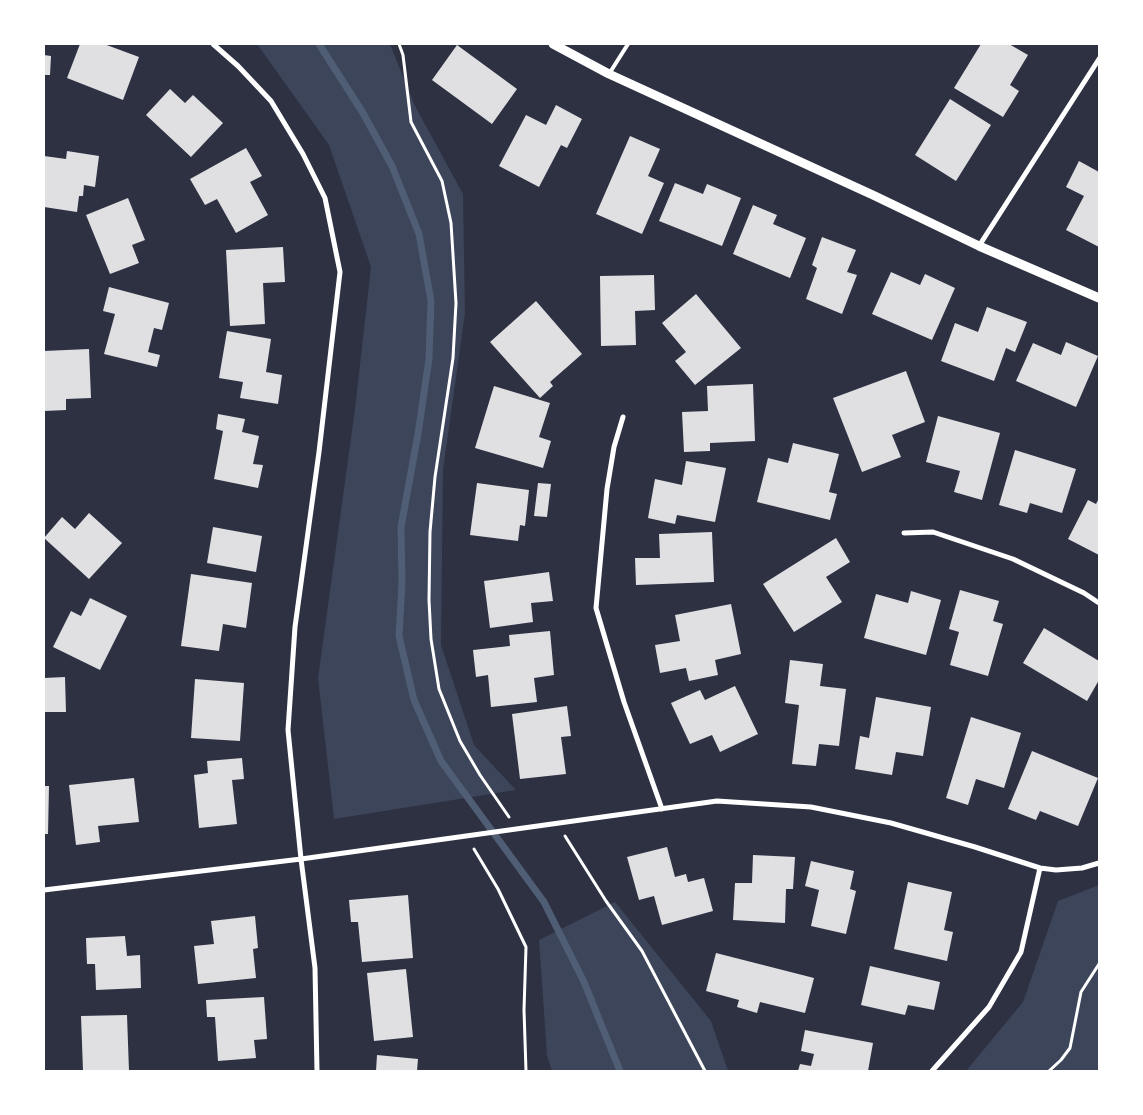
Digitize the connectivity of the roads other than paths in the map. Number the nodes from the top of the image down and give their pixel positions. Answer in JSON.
{"nodes":[{"id":1,"x":213,"y":44,"type":"edge"},
{"id":2,"x":553,"y":44,"type":"edge"},
{"id":3,"x":628,"y":44,"type":"edge"},
{"id":4,"x":1099,"y":59,"type":"edge"},
{"id":5,"x":609,"y":74,"type":"junction"},
{"id":6,"x":979,"y":246,"type":"junction"},
{"id":7,"x":1099,"y":298,"type":"edge"},
{"id":8,"x":623,"y":418,"type":"dead end"},
{"id":9,"x":904,"y":532,"type":"dead end"},
{"id":10,"x":1099,"y":603,"type":"edge"},
{"id":11,"x":662,"y":809,"type":"junction"},
{"id":12,"x":301,"y":859,"type":"junction"},
{"id":13,"x":1099,"y":864,"type":"edge"},
{"id":14,"x":1040,"y":868,"type":"junction"},
{"id":15,"x":44,"y":890,"type":"edge"},
{"id":16,"x":317,"y":1071,"type":"edge"},
{"id":17,"x":932,"y":1071,"type":"edge"}],
"edges":[{"from":1,"to":12,"type":"street"},
{"from":2,"to":5,"type":"street"},
{"from":3,"to":5,"type":"lane"},
{"from":4,"to":6,"type":"street"},
{"from":5,"to":6,"type":"street"},
{"from":6,"to":7,"type":"street"},
{"from":8,"to":11,"type":"street"},
{"from":9,"to":10,"type":"street"},
{"from":11,"to":12,"type":"street"},
{"from":11,"to":14,"type":"street"},
{"from":12,"to":15,"type":"street"},
{"from":12,"to":16,"type":"street"},
{"from":13,"to":14,"type":"street"},
{"from":14,"to":17,"type":"street"}]}
